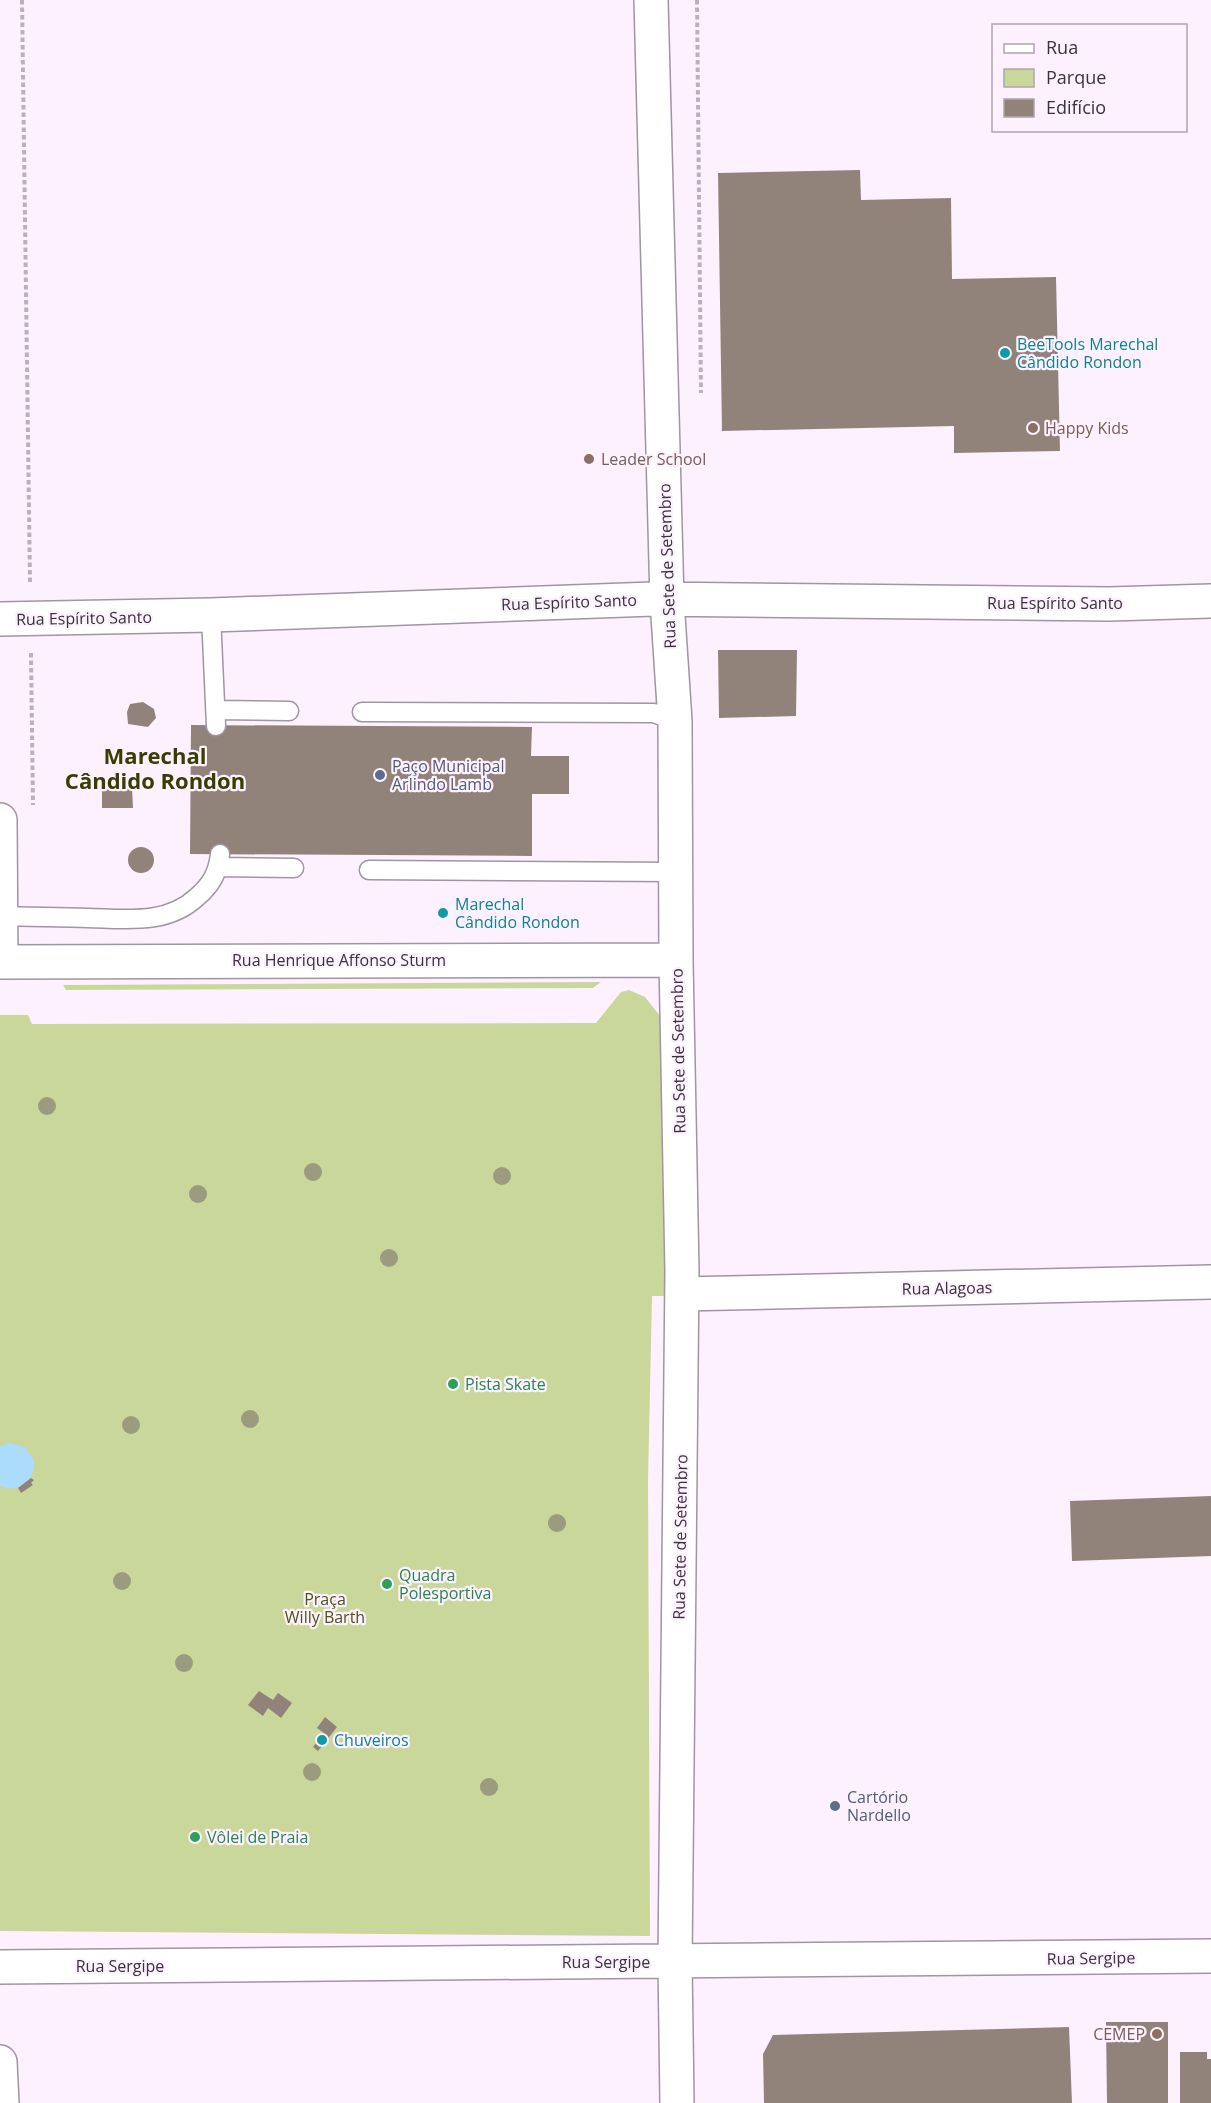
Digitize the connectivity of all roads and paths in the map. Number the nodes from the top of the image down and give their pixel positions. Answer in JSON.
{"nodes":[{"id":1,"x":22,"y":0,"type":"edge"},
{"id":2,"x":651,"y":0,"type":"edge"},
{"id":3,"x":667,"y":601,"type":"junction"},
{"id":4,"x":1211,"y":601,"type":"edge"},
{"id":5,"x":211,"y":615,"type":"junction"},
{"id":6,"x":15,"y":619,"type":"edge"},
{"id":7,"x":289,"y":711,"type":"dead end"},
{"id":8,"x":362,"y":711,"type":"dead end"},
{"id":9,"x":675,"y":721,"type":"junction"},
{"id":10,"x":33,"y":810,"type":"dead end"},
{"id":11,"x":0,"y":820,"type":"edge"},
{"id":12,"x":294,"y":868,"type":"dead end"},
{"id":13,"x":369,"y":870,"type":"dead end"},
{"id":14,"x":675,"y":872,"type":"junction"},
{"id":15,"x":1,"y":916,"type":"edge"},
{"id":16,"x":676,"y":960,"type":"junction"},
{"id":17,"x":0,"y":962,"type":"edge"},
{"id":18,"x":1211,"y":1282,"type":"edge"},
{"id":19,"x":682,"y":1294,"type":"junction"},
{"id":20,"x":1211,"y":1956,"type":"edge"},
{"id":21,"x":675,"y":1962,"type":"junction"},
{"id":22,"x":0,"y":1966,"type":"edge"},
{"id":23,"x":0,"y":2062,"type":"edge"},
{"id":24,"x":2,"y":2103,"type":"edge"},
{"id":25,"x":677,"y":2103,"type":"edge"}],
"edges":[{"from":1,"to":6,"type":"path"},
{"from":2,"to":3,"type":"street","name":"Rua Sete de Setembro"},
{"from":3,"to":4,"type":"street","name":"Rua Espírito Santo"},
{"from":3,"to":5,"type":"street","name":"Rua Espírito Santo"},
{"from":3,"to":9,"type":"street","name":"Rua Sete de Setembro"},
{"from":5,"to":6,"type":"street","name":"Rua Espírito Santo"},
{"from":5,"to":7,"type":"lane"},
{"from":6,"to":10,"type":"path"},
{"from":8,"to":9,"type":"lane"},
{"from":9,"to":14,"type":"street","name":"Rua Sete de Setembro"},
{"from":11,"to":15,"type":"street"},
{"from":12,"to":15,"type":"lane"},
{"from":13,"to":14,"type":"lane"},
{"from":14,"to":16,"type":"street","name":"Rua Sete de Setembro"},
{"from":15,"to":17,"type":"street"},
{"from":16,"to":17,"type":"street","name":"Rua Henrique Affonso Sturm"},
{"from":16,"to":19,"type":"street","name":"Rua Sete de Setembro"},
{"from":18,"to":19,"type":"street","name":"Rua Alagoas"},
{"from":19,"to":21,"type":"street","name":"Rua Sete de Setembro"},
{"from":20,"to":21,"type":"street","name":"Rua Sergipe"},
{"from":21,"to":22,"type":"street","name":"Rua Sergipe"},
{"from":21,"to":25,"type":"street","name":"Rua Sete de Setembro"},
{"from":23,"to":24,"type":"street"}]}
